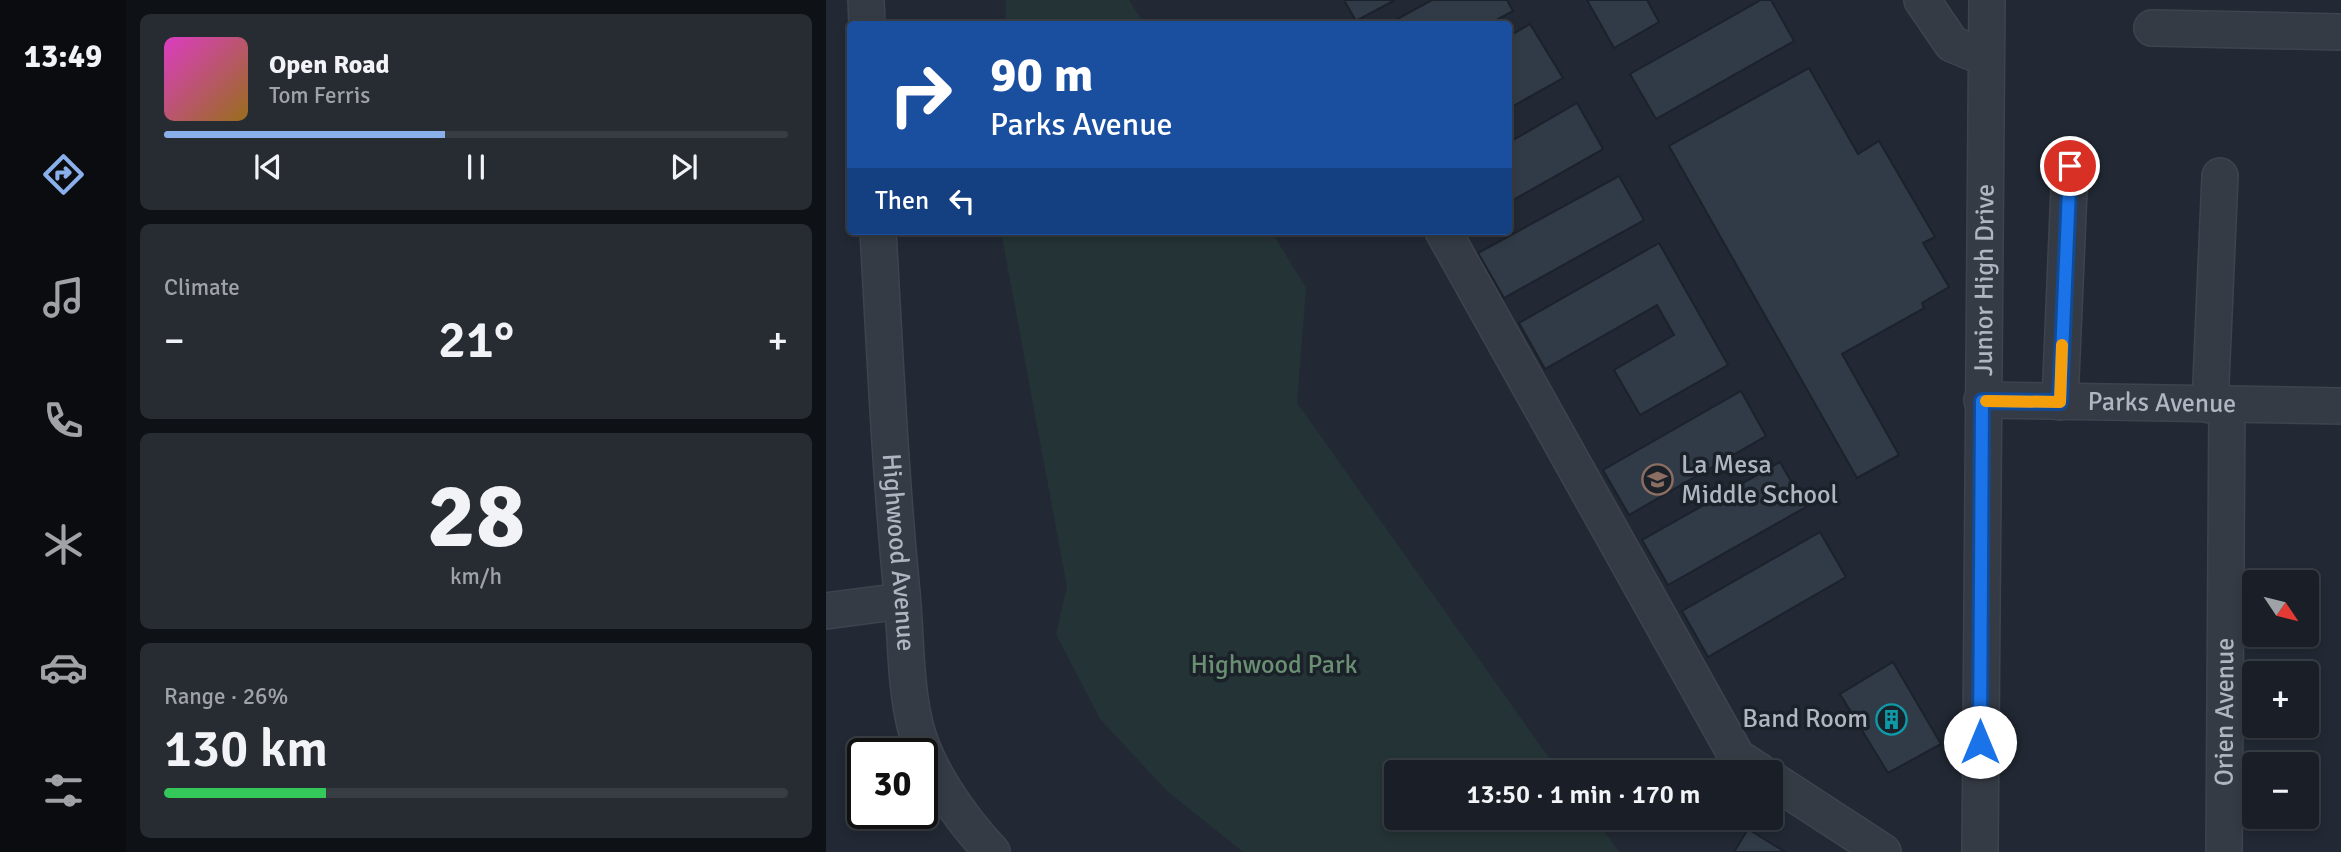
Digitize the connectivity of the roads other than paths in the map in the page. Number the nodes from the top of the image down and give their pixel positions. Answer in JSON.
{"nodes":[{"id":1,"x":866,"y":0,"type":"edge"},
{"id":2,"x":1922,"y":0,"type":"edge"},
{"id":3,"x":1987,"y":0,"type":"edge"},
{"id":4,"x":867,"y":21,"type":"edge"},
{"id":5,"x":2152,"y":28,"type":"dead end"},
{"id":6,"x":2341,"y":32,"type":"edge"},
{"id":7,"x":1986,"y":58,"type":"junction"},
{"id":8,"x":2070,"y":166,"type":"dead end"},
{"id":9,"x":2220,"y":176,"type":"dead end"},
{"id":10,"x":878,"y":235,"type":"edge"},
{"id":11,"x":1445,"y":235,"type":"edge"},
{"id":12,"x":1982,"y":401,"type":"junction"},
{"id":13,"x":2060,"y":402,"type":"junction"},
{"id":14,"x":2219,"y":405,"type":"junction"},
{"id":15,"x":2341,"y":406,"type":"edge"},
{"id":16,"x":902,"y":601,"type":"junction"},
{"id":17,"x":826,"y":611,"type":"edge"},
{"id":18,"x":1742,"y":760,"type":"edge"},
{"id":19,"x":1783,"y":787,"type":"edge"},
{"id":20,"x":992,"y":852,"type":"edge"},
{"id":21,"x":1883,"y":852,"type":"edge"},
{"id":22,"x":1980,"y":852,"type":"edge"},
{"id":23,"x":2224,"y":852,"type":"edge"}],
"edges":[{"from":1,"to":4,"type":"street"},
{"from":2,"to":7,"type":"street"},
{"from":3,"to":7,"type":"street","name":"Junior High Drive"},
{"from":5,"to":6,"type":"street"},
{"from":7,"to":12,"type":"street","name":"Junior High Drive"},
{"from":8,"to":13,"type":"street"},
{"from":9,"to":14,"type":"street","name":"Orien Avenue"},
{"from":10,"to":16,"type":"street","name":"Highwood Avenue"},
{"from":11,"to":18,"type":"street"},
{"from":12,"to":13,"type":"street","name":"Parks Avenue"},
{"from":12,"to":22,"type":"street","name":"Junior High Drive"},
{"from":13,"to":14,"type":"street","name":"Parks Avenue"},
{"from":14,"to":15,"type":"street","name":"Parks Avenue"},
{"from":14,"to":23,"type":"street","name":"Orien Avenue"},
{"from":16,"to":17,"type":"street"},
{"from":16,"to":20,"type":"street","name":"Highwood Avenue"},
{"from":19,"to":21,"type":"street"}]}
